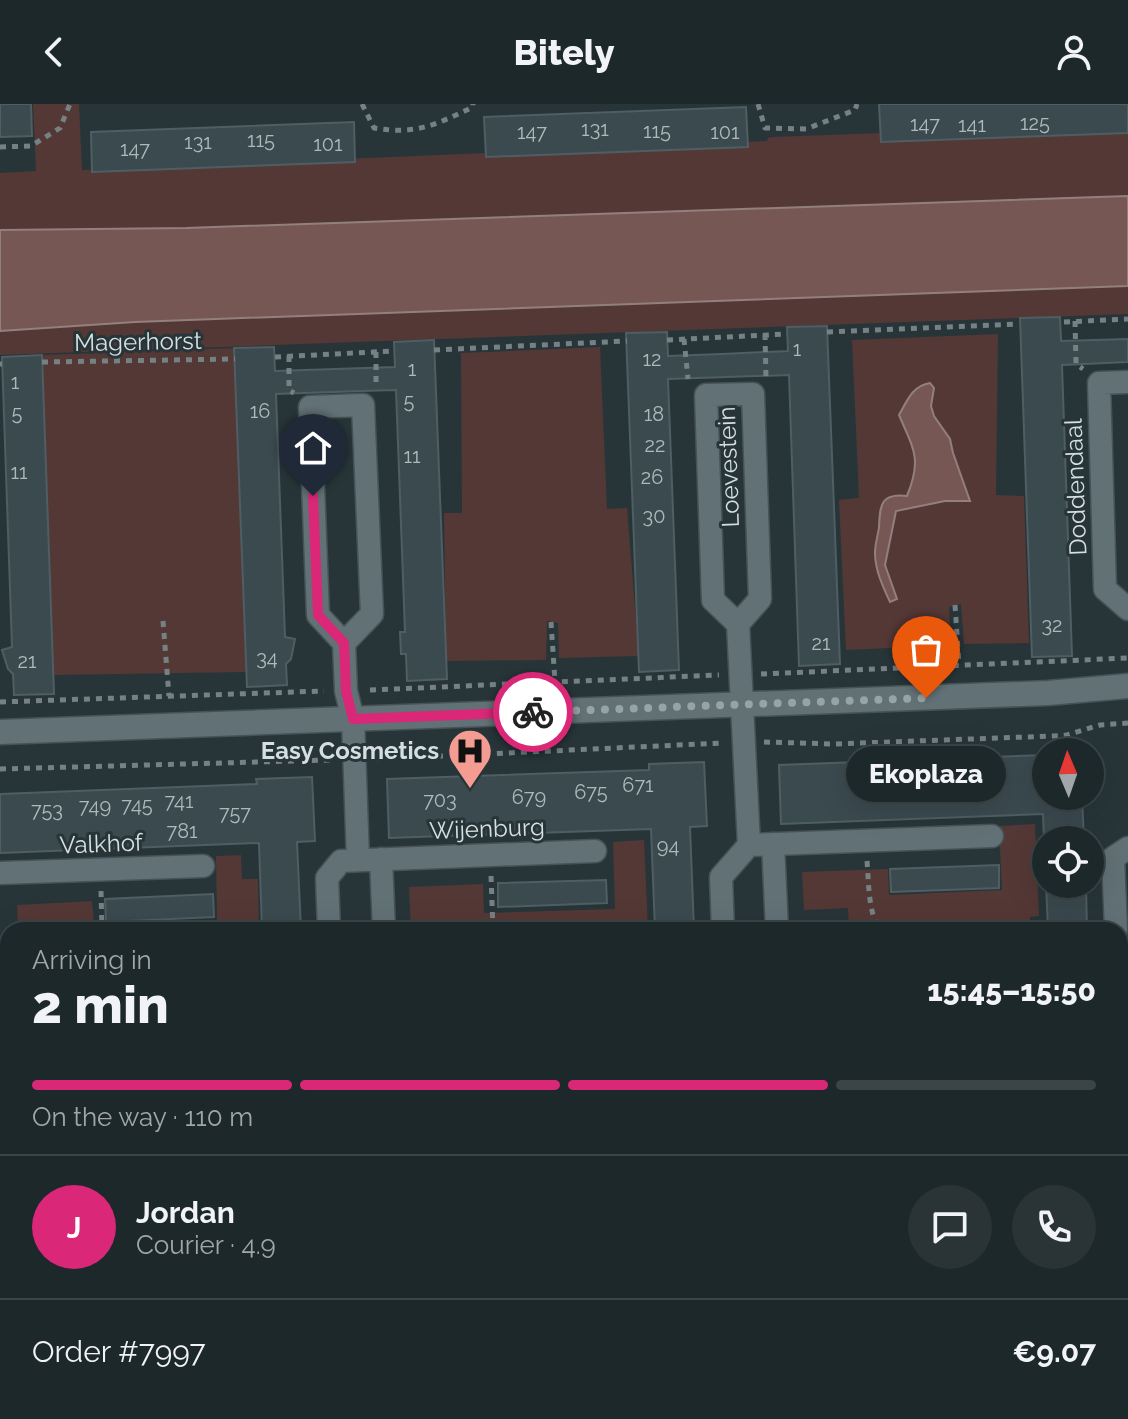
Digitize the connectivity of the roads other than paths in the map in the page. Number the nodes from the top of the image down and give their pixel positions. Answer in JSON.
{"nodes":[{"id":1,"x":1128,"y":382,"type":"edge"},
{"id":2,"x":1128,"y":609,"type":"edge"},
{"id":3,"x":738,"y":624,"type":"junction"},
{"id":4,"x":344,"y":643,"type":"junction"},
{"id":5,"x":1128,"y":686,"type":"edge"},
{"id":6,"x":742,"y":704,"type":"junction"},
{"id":7,"x":353,"y":719,"type":"junction"},
{"id":8,"x":0,"y":732,"type":"edge"},
{"id":9,"x":992,"y":836,"type":"dead end"},
{"id":10,"x":773,"y":844,"type":"junction"},
{"id":11,"x":749,"y":845,"type":"junction"},
{"id":12,"x":1128,"y":848,"type":"edge"},
{"id":13,"x":595,"y":851,"type":"dead end"},
{"id":14,"x":381,"y":859,"type":"junction"},
{"id":15,"x":358,"y":860,"type":"junction"},
{"id":16,"x":203,"y":866,"type":"dead end"},
{"id":17,"x":0,"y":873,"type":"edge"},
{"id":18,"x":329,"y":922,"type":"edge"},
{"id":19,"x":384,"y":922,"type":"edge"},
{"id":20,"x":723,"y":922,"type":"edge"},
{"id":21,"x":777,"y":922,"type":"edge"},
{"id":22,"x":1116,"y":922,"type":"edge"},
{"id":23,"x":0,"y":1124,"type":"edge"},
{"id":24,"x":0,"y":1177,"type":"edge"}],
"edges":[{"from":1,"to":2,"type":"street","name":"Doddendaal"},
{"from":3,"to":3,"type":"street","name":"Loevestein"},
{"from":3,"to":6,"type":"street"},
{"from":4,"to":4,"type":"street"},
{"from":4,"to":7,"type":"street"},
{"from":5,"to":6,"type":"street"},
{"from":6,"to":7,"type":"street"},
{"from":6,"to":11,"type":"street"},
{"from":7,"to":8,"type":"street"},
{"from":7,"to":15,"type":"street"},
{"from":9,"to":10,"type":"street"},
{"from":10,"to":11,"type":"street"},
{"from":10,"to":21,"type":"street"},
{"from":11,"to":20,"type":"street"},
{"from":12,"to":22,"type":"street"},
{"from":13,"to":14,"type":"street","name":"Wijenburg"},
{"from":14,"to":15,"type":"street","name":"Wijenburg"},
{"from":14,"to":19,"type":"street"},
{"from":15,"to":18,"type":"street","name":"Wijenburg"},
{"from":16,"to":17,"type":"street","name":"Valkhof"},
{"from":23,"to":24,"type":"street"}]}
